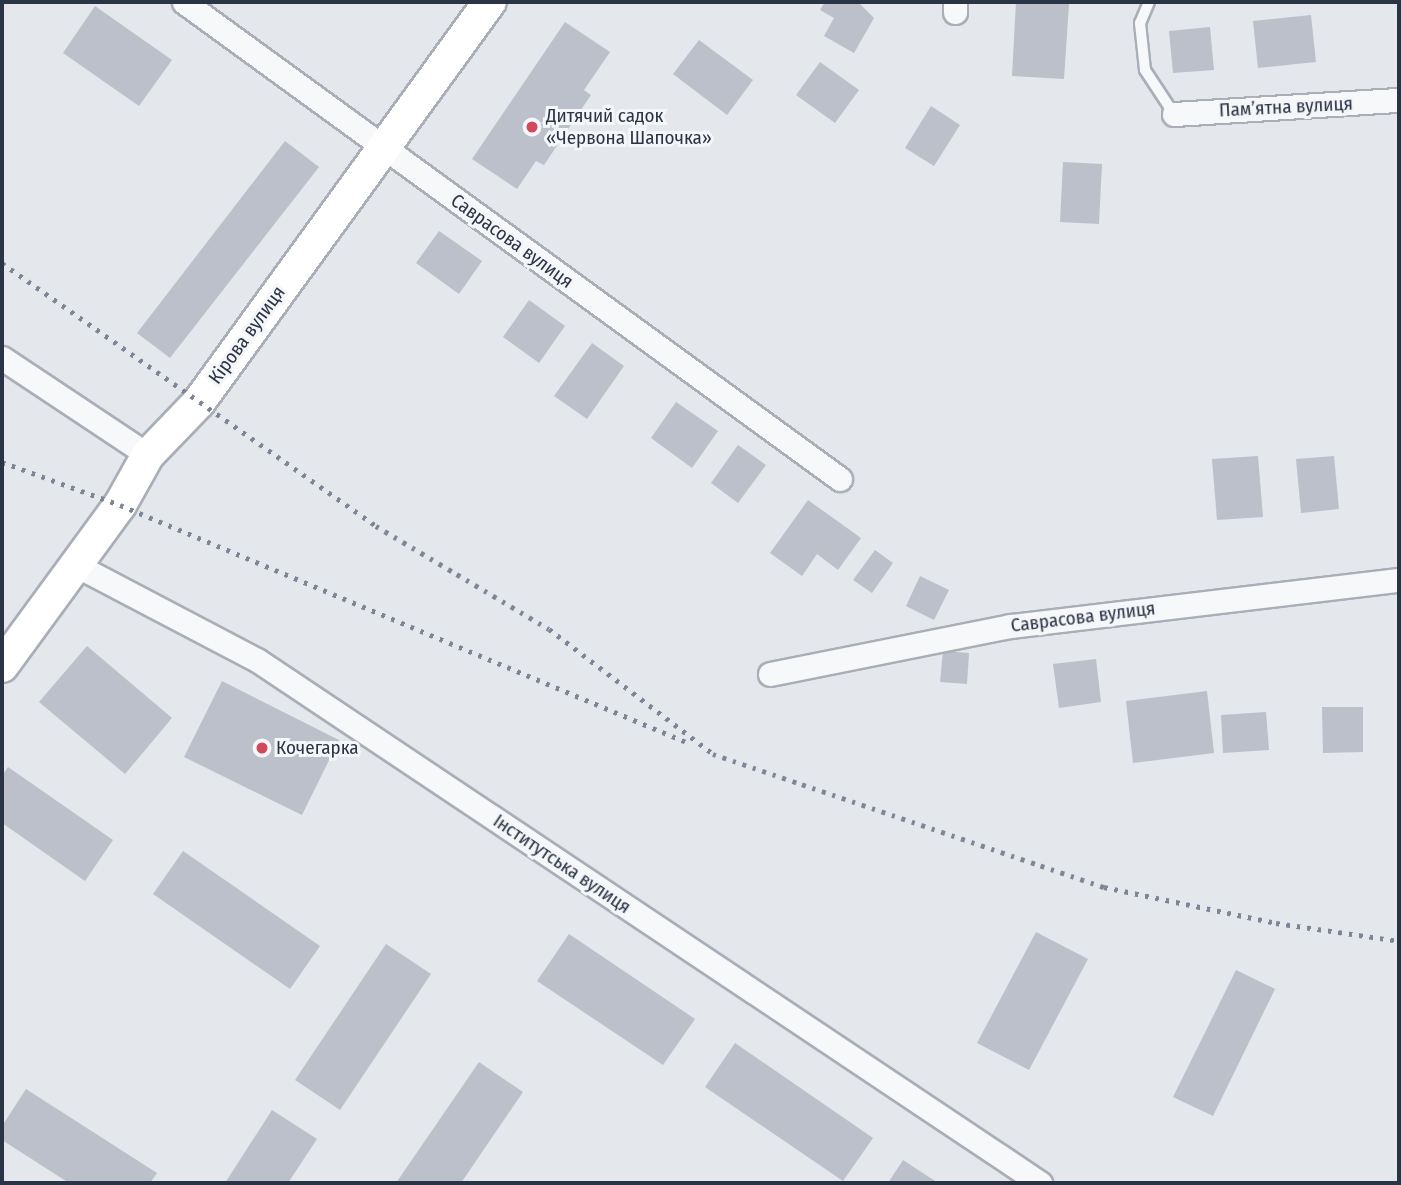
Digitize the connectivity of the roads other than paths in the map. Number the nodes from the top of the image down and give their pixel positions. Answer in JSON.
{"nodes":[{"id":1,"x":184,"y":2,"type":"edge"},
{"id":2,"x":490,"y":2,"type":"edge"},
{"id":3,"x":1149,"y":2,"type":"edge"},
{"id":4,"x":1399,"y":100,"type":"edge"},
{"id":5,"x":1174,"y":114,"type":"joint"},
{"id":6,"x":383,"y":147,"type":"junction"},
{"id":7,"x":2,"y":358,"type":"edge"},
{"id":8,"x":148,"y":455,"type":"junction"},
{"id":9,"x":840,"y":479,"type":"dead end"},
{"id":10,"x":72,"y":563,"type":"junction"},
{"id":11,"x":1399,"y":580,"type":"edge"},
{"id":12,"x":2,"y":666,"type":"edge"},
{"id":13,"x":770,"y":674,"type":"dead end"},
{"id":14,"x":1040,"y":1183,"type":"edge"}],
"edges":[{"from":1,"to":6,"type":"street","name":"Саврасова вулиця"},
{"from":2,"to":6,"type":"main road","name":"Кірова вулиця"},
{"from":3,"to":5,"type":"lane"},
{"from":4,"to":5,"type":"street","name":"Пам’ятна вулиця"},
{"from":6,"to":8,"type":"main road","name":"Кірова вулиця"},
{"from":6,"to":9,"type":"street","name":"Саврасова вулиця"},
{"from":7,"to":8,"type":"street"},
{"from":8,"to":10,"type":"main road","name":"Кірова вулиця"},
{"from":10,"to":12,"type":"main road","name":"Кірова вулиця"},
{"from":10,"to":14,"type":"street","name":"Інститутська вулиця"},
{"from":11,"to":13,"type":"street","name":"Саврасова вулиця"}]}
